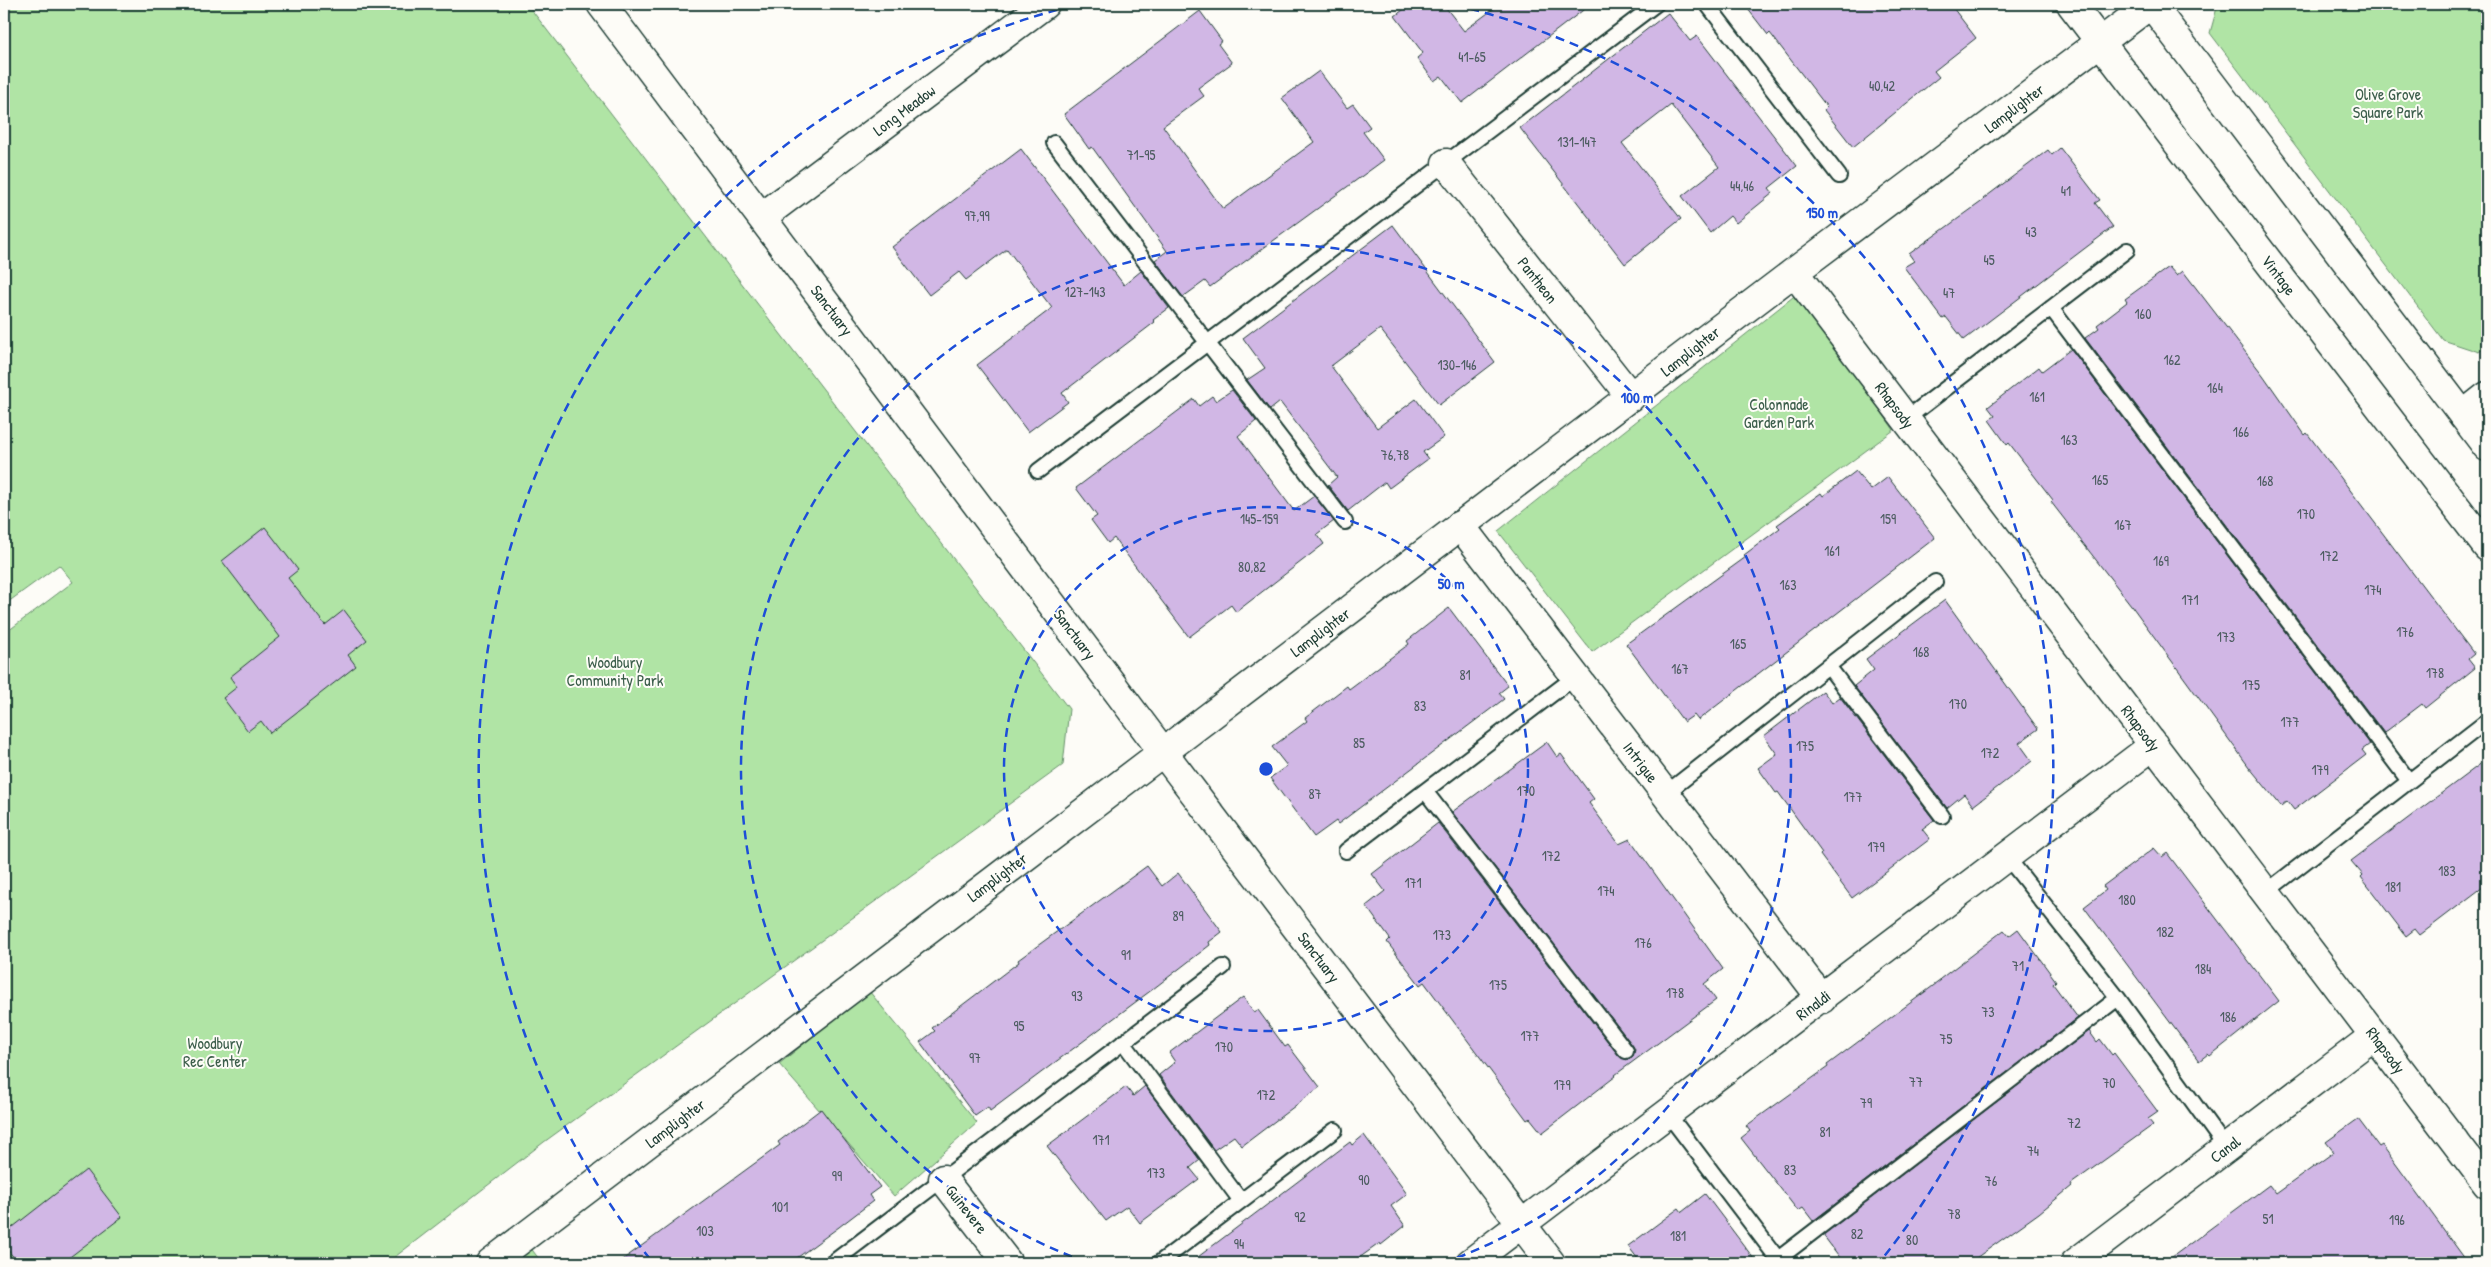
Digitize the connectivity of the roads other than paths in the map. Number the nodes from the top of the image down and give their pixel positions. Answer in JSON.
{"nodes":[{"id":1,"x":601,"y":4,"type":"edge"},
{"id":2,"x":1045,"y":4,"type":"edge"},
{"id":3,"x":1656,"y":4,"type":"edge"},
{"id":4,"x":1707,"y":4,"type":"edge"},
{"id":5,"x":2071,"y":4,"type":"edge"},
{"id":6,"x":2151,"y":4,"type":"edge"},
{"id":7,"x":2100,"y":42,"type":"junction"},
{"id":8,"x":1054,"y":143,"type":"dead end"},
{"id":9,"x":1446,"y":163,"type":"junction"},
{"id":10,"x":1839,"y":176,"type":"dead end"},
{"id":11,"x":762,"y":217,"type":"junction"},
{"id":12,"x":2127,"y":250,"type":"dead end"},
{"id":13,"x":1794,"y":272,"type":"junction"},
{"id":14,"x":2051,"y":308,"type":"junction"},
{"id":15,"x":1208,"y":343,"type":"junction"},
{"id":16,"x":2487,"y":396,"type":"edge"},
{"id":17,"x":1631,"y":397,"type":"junction"},
{"id":18,"x":2463,"y":415,"type":"junction"},
{"id":19,"x":1906,"y":419,"type":"junction"},
{"id":20,"x":2487,"y":447,"type":"edge"},
{"id":21,"x":1038,"y":471,"type":"dead end"},
{"id":22,"x":1346,"y":522,"type":"dead end"},
{"id":23,"x":1460,"y":524,"type":"junction"},
{"id":24,"x":2487,"y":547,"type":"edge"},
{"id":25,"x":1935,"y":582,"type":"dead end"},
{"id":26,"x":1828,"y":666,"type":"junction"},
{"id":27,"x":1576,"y":676,"type":"junction"},
{"id":28,"x":2487,"y":721,"type":"edge"},
{"id":29,"x":2154,"y":745,"type":"junction"},
{"id":30,"x":1163,"y":752,"type":"junction"},
{"id":31,"x":2409,"y":782,"type":"junction"},
{"id":32,"x":1424,"y":791,"type":"junction"},
{"id":33,"x":1665,"y":794,"type":"junction"},
{"id":34,"x":1942,"y":816,"type":"dead end"},
{"id":35,"x":1346,"y":851,"type":"dead end"},
{"id":36,"x":2008,"y":857,"type":"junction"},
{"id":37,"x":2266,"y":892,"type":"junction"},
{"id":38,"x":1222,"y":967,"type":"dead end"},
{"id":39,"x":2118,"y":998,"type":"junction"},
{"id":40,"x":1822,"y":999,"type":"junction"},
{"id":41,"x":2375,"y":1035,"type":"junction"},
{"id":42,"x":1123,"y":1042,"type":"junction"},
{"id":43,"x":1626,"y":1051,"type":"dead end"},
{"id":44,"x":1668,"y":1114,"type":"junction"},
{"id":45,"x":1335,"y":1130,"type":"dead end"},
{"id":46,"x":2226,"y":1148,"type":"junction"},
{"id":47,"x":943,"y":1179,"type":"junction"},
{"id":48,"x":2487,"y":1184,"type":"edge"},
{"id":49,"x":1241,"y":1202,"type":"junction"},
{"id":50,"x":1521,"y":1224,"type":"junction"},
{"id":51,"x":1780,"y":1261,"type":"edge"},
{"id":52,"x":490,"y":1263,"type":"edge"},
{"id":53,"x":832,"y":1263,"type":"edge"},
{"id":54,"x":1008,"y":1263,"type":"edge"},
{"id":55,"x":1159,"y":1263,"type":"edge"},
{"id":56,"x":1470,"y":1263,"type":"edge"},
{"id":57,"x":1551,"y":1263,"type":"edge"},
{"id":58,"x":2074,"y":1263,"type":"edge"}],
"edges":[{"from":1,"to":11,"type":"street","name":"Sanctuary"},
{"from":2,"to":11,"type":"street","name":"Long Meadow"},
{"from":3,"to":9,"type":"lane"},
{"from":4,"to":10,"type":"lane"},
{"from":5,"to":7,"type":"street","name":"Vintage"},
{"from":6,"to":7,"type":"street","name":"Lamplighter"},
{"from":6,"to":18,"type":"street"},
{"from":7,"to":13,"type":"street","name":"Lamplighter"},
{"from":7,"to":24,"type":"street","name":"Vintage"},
{"from":8,"to":15,"type":"lane"},
{"from":9,"to":15,"type":"lane"},
{"from":9,"to":17,"type":"street","name":"Pantheon"},
{"from":11,"to":30,"type":"street","name":"Sanctuary"},
{"from":12,"to":14,"type":"lane"},
{"from":13,"to":17,"type":"street","name":"Lamplighter"},
{"from":13,"to":19,"type":"street","name":"Rhapsody"},
{"from":14,"to":19,"type":"lane"},
{"from":14,"to":31,"type":"lane"},
{"from":15,"to":21,"type":"lane"},
{"from":15,"to":22,"type":"lane"},
{"from":16,"to":18,"type":"street"},
{"from":17,"to":23,"type":"street","name":"Lamplighter"},
{"from":18,"to":20,"type":"street"},
{"from":19,"to":29,"type":"street","name":"Rhapsody"},
{"from":23,"to":27,"type":"street","name":"Intrigue"},
{"from":23,"to":30,"type":"street","name":"Lamplighter"},
{"from":25,"to":26,"type":"lane"},
{"from":26,"to":33,"type":"lane"},
{"from":26,"to":34,"type":"lane"},
{"from":27,"to":32,"type":"lane"},
{"from":27,"to":33,"type":"street","name":"Intrigue"},
{"from":28,"to":31,"type":"lane"},
{"from":29,"to":36,"type":"street","name":"Rinaldi"},
{"from":29,"to":37,"type":"street","name":"Rhapsody"},
{"from":30,"to":50,"type":"street","name":"Sanctuary"},
{"from":30,"to":52,"type":"street","name":"Lamplighter"},
{"from":31,"to":37,"type":"lane"},
{"from":32,"to":35,"type":"lane"},
{"from":32,"to":43,"type":"lane"},
{"from":33,"to":40,"type":"street","name":"Intrigue"},
{"from":36,"to":39,"type":"lane"},
{"from":36,"to":40,"type":"street","name":"Rinaldi"},
{"from":37,"to":41,"type":"street","name":"Rhapsody"},
{"from":38,"to":42,"type":"lane"},
{"from":39,"to":46,"type":"lane"},
{"from":39,"to":51,"type":"lane"},
{"from":40,"to":44,"type":"street","name":"Rinaldi"},
{"from":41,"to":46,"type":"street","name":"Canal"},
{"from":41,"to":48,"type":"street","name":"Rhapsody"},
{"from":42,"to":47,"type":"lane"},
{"from":42,"to":49,"type":"lane"},
{"from":44,"to":50,"type":"street","name":"Rinaldi"},
{"from":44,"to":51,"type":"lane"},
{"from":45,"to":49,"type":"lane"},
{"from":46,"to":58,"type":"street","name":"Canal"},
{"from":47,"to":53,"type":"lane"},
{"from":47,"to":54,"type":"street","name":"Guinevere"},
{"from":49,"to":55,"type":"lane"},
{"from":50,"to":56,"type":"street","name":"Rinaldi"},
{"from":50,"to":57,"type":"street","name":"Sanctuary"}]}
